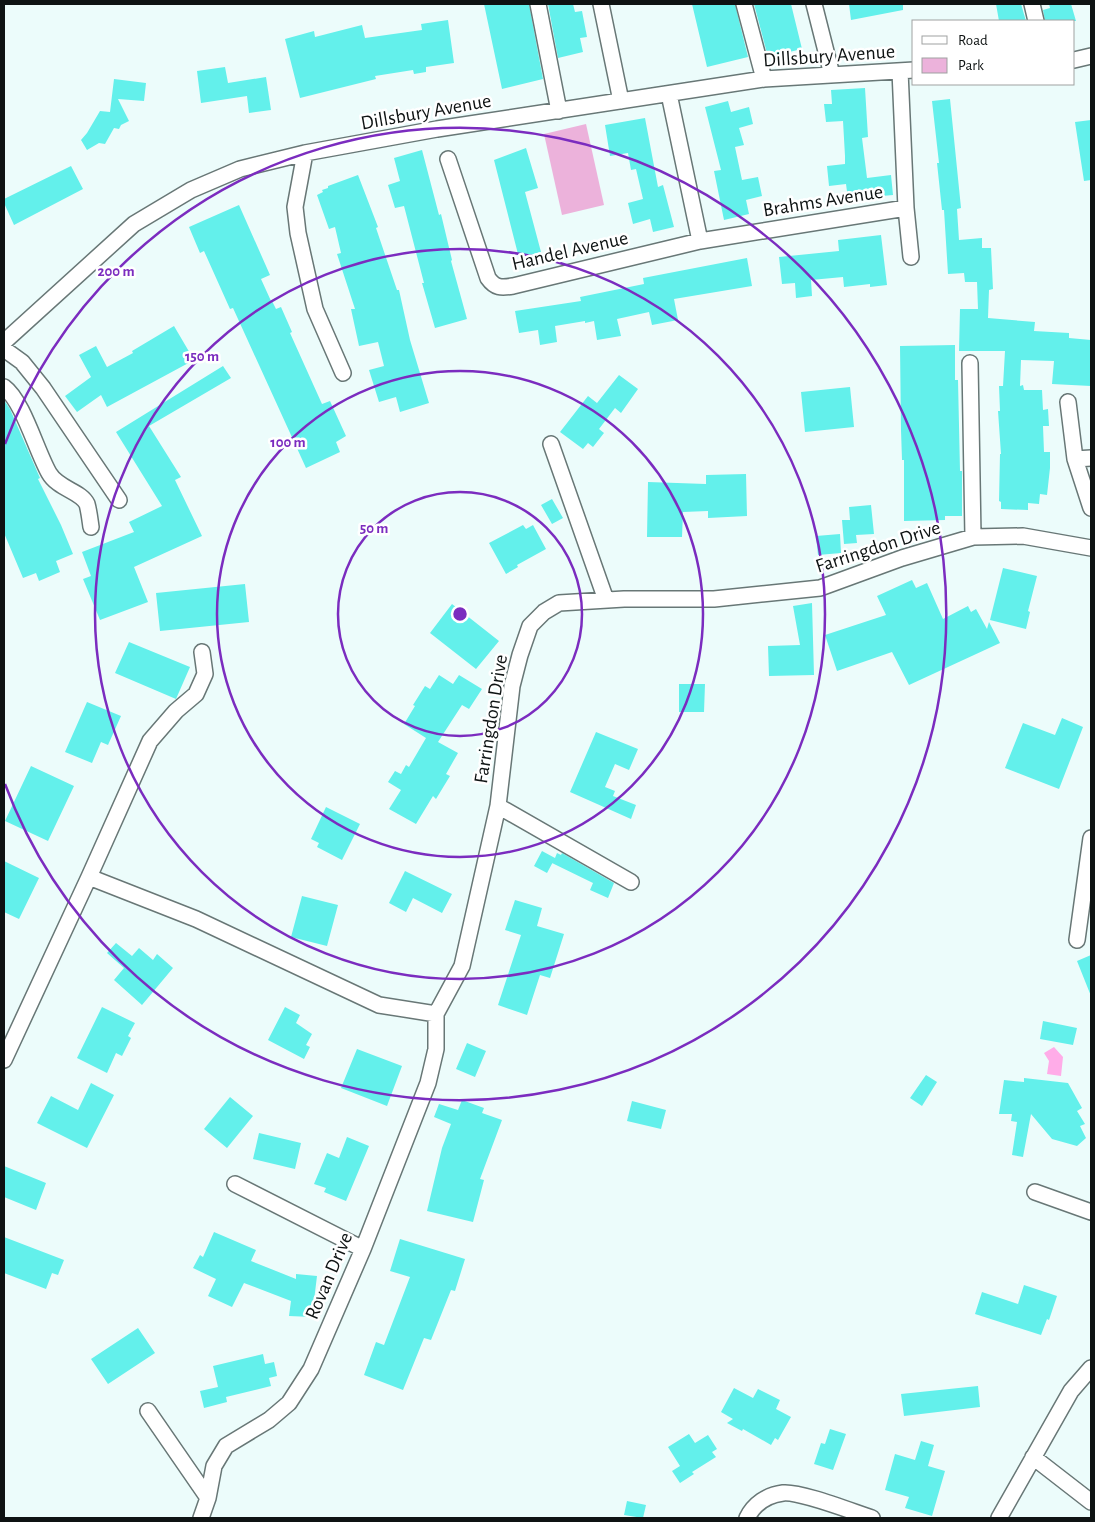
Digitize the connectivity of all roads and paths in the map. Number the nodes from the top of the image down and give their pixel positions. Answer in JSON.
{"nodes":[{"id":1,"x":538,"y":4,"type":"edge"},
{"id":2,"x":601,"y":4,"type":"edge"},
{"id":3,"x":744,"y":4,"type":"edge"},
{"id":4,"x":814,"y":4,"type":"edge"},
{"id":5,"x":1032,"y":4,"type":"edge"},
{"id":6,"x":1036,"y":20,"type":"edge"},
{"id":7,"x":1091,"y":56,"type":"edge"},
{"id":8,"x":1075,"y":60,"type":"edge"},
{"id":9,"x":907,"y":70,"type":"edge"},
{"id":10,"x":832,"y":75,"type":"junction"},
{"id":11,"x":764,"y":79,"type":"junction"},
{"id":12,"x":669,"y":94,"type":"junction"},
{"id":13,"x":621,"y":101,"type":"junction"},
{"id":14,"x":558,"y":111,"type":"junction"},
{"id":15,"x":305,"y":153,"type":"junction"},
{"id":16,"x":448,"y":159,"type":"dead end"},
{"id":17,"x":906,"y":208,"type":"junction"},
{"id":18,"x":700,"y":241,"type":"junction"},
{"id":19,"x":911,"y":257,"type":"dead end"},
{"id":20,"x":4,"y":342,"type":"edge"},
{"id":21,"x":4,"y":349,"type":"edge"},
{"id":22,"x":970,"y":363,"type":"dead end"},
{"id":23,"x":343,"y":373,"type":"dead end"},
{"id":24,"x":4,"y":387,"type":"edge"},
{"id":25,"x":1068,"y":402,"type":"dead end"},
{"id":26,"x":551,"y":444,"type":"dead end"},
{"id":27,"x":1091,"y":458,"type":"edge"},
{"id":28,"x":1075,"y":459,"type":"junction"},
{"id":29,"x":119,"y":500,"type":"dead end"},
{"id":30,"x":1091,"y":508,"type":"edge"},
{"id":31,"x":91,"y":527,"type":"dead end"},
{"id":32,"x":973,"y":537,"type":"junction"},
{"id":33,"x":1091,"y":548,"type":"edge"},
{"id":34,"x":606,"y":600,"type":"junction"},
{"id":35,"x":202,"y":652,"type":"dead end"},
{"id":36,"x":498,"y":806,"type":"junction"},
{"id":37,"x":1091,"y":838,"type":"edge"},
{"id":38,"x":89,"y":878,"type":"junction"},
{"id":39,"x":631,"y":882,"type":"dead end"},
{"id":40,"x":1077,"y":940,"type":"dead end"},
{"id":41,"x":436,"y":1014,"type":"junction"},
{"id":42,"x":4,"y":1060,"type":"edge"},
{"id":43,"x":235,"y":1184,"type":"dead end"},
{"id":44,"x":1035,"y":1192,"type":"dead end"},
{"id":45,"x":1091,"y":1212,"type":"edge"},
{"id":46,"x":362,"y":1250,"type":"junction"},
{"id":47,"x":1091,"y":1368,"type":"edge"},
{"id":48,"x":148,"y":1411,"type":"dead end"},
{"id":49,"x":1033,"y":1457,"type":"junction"},
{"id":50,"x":208,"y":1498,"type":"junction"},
{"id":51,"x":1091,"y":1502,"type":"edge"},
{"id":52,"x":201,"y":1518,"type":"edge"},
{"id":53,"x":747,"y":1518,"type":"edge"},
{"id":54,"x":872,"y":1518,"type":"edge"},
{"id":55,"x":999,"y":1518,"type":"edge"}],
"edges":[{"from":1,"to":14,"type":"street"},
{"from":2,"to":13,"type":"street"},
{"from":3,"to":11,"type":"street"},
{"from":4,"to":10,"type":"street"},
{"from":5,"to":6,"type":"street"},
{"from":7,"to":8,"type":"street"},
{"from":9,"to":10,"type":"street","name":"Dillsbury Avenue"},
{"from":9,"to":17,"type":"street","name":"Brahms Avenue"},
{"from":10,"to":11,"type":"street","name":"Dillsbury Avenue"},
{"from":11,"to":12,"type":"street","name":"Dillsbury Avenue"},
{"from":12,"to":13,"type":"street","name":"Dillsbury Avenue"},
{"from":12,"to":18,"type":"street"},
{"from":13,"to":14,"type":"street","name":"Dillsbury Avenue"},
{"from":14,"to":15,"type":"street","name":"Dillsbury Avenue"},
{"from":15,"to":20,"type":"street","name":"Dillsbury Avenue"},
{"from":15,"to":23,"type":"street"},
{"from":16,"to":18,"type":"street","name":"Handel Avenue"},
{"from":17,"to":18,"type":"street","name":"Brahms Avenue"},
{"from":17,"to":19,"type":"street"},
{"from":21,"to":29,"type":"street"},
{"from":22,"to":32,"type":"street"},
{"from":24,"to":31,"type":"street"},
{"from":25,"to":28,"type":"street"},
{"from":26,"to":34,"type":"street"},
{"from":27,"to":28,"type":"street"},
{"from":28,"to":30,"type":"street"},
{"from":32,"to":33,"type":"street","name":"Farringdon Drive"},
{"from":32,"to":34,"type":"street","name":"Farringdon Drive"},
{"from":34,"to":36,"type":"street","name":"Farringdon Drive"},
{"from":35,"to":38,"type":"street"},
{"from":36,"to":39,"type":"street"},
{"from":36,"to":41,"type":"street","name":"Farringdon Drive"},
{"from":37,"to":40,"type":"street"},
{"from":38,"to":41,"type":"street"},
{"from":38,"to":42,"type":"street"},
{"from":41,"to":46,"type":"street","name":"Rovan Drive"},
{"from":43,"to":46,"type":"street"},
{"from":44,"to":45,"type":"street"},
{"from":46,"to":50,"type":"street","name":"Rovan Drive"},
{"from":47,"to":49,"type":"street"},
{"from":48,"to":50,"type":"street"},
{"from":49,"to":51,"type":"street"},
{"from":49,"to":55,"type":"street"},
{"from":50,"to":52,"type":"street","name":"Rovan Drive"},
{"from":53,"to":54,"type":"street"}]}
